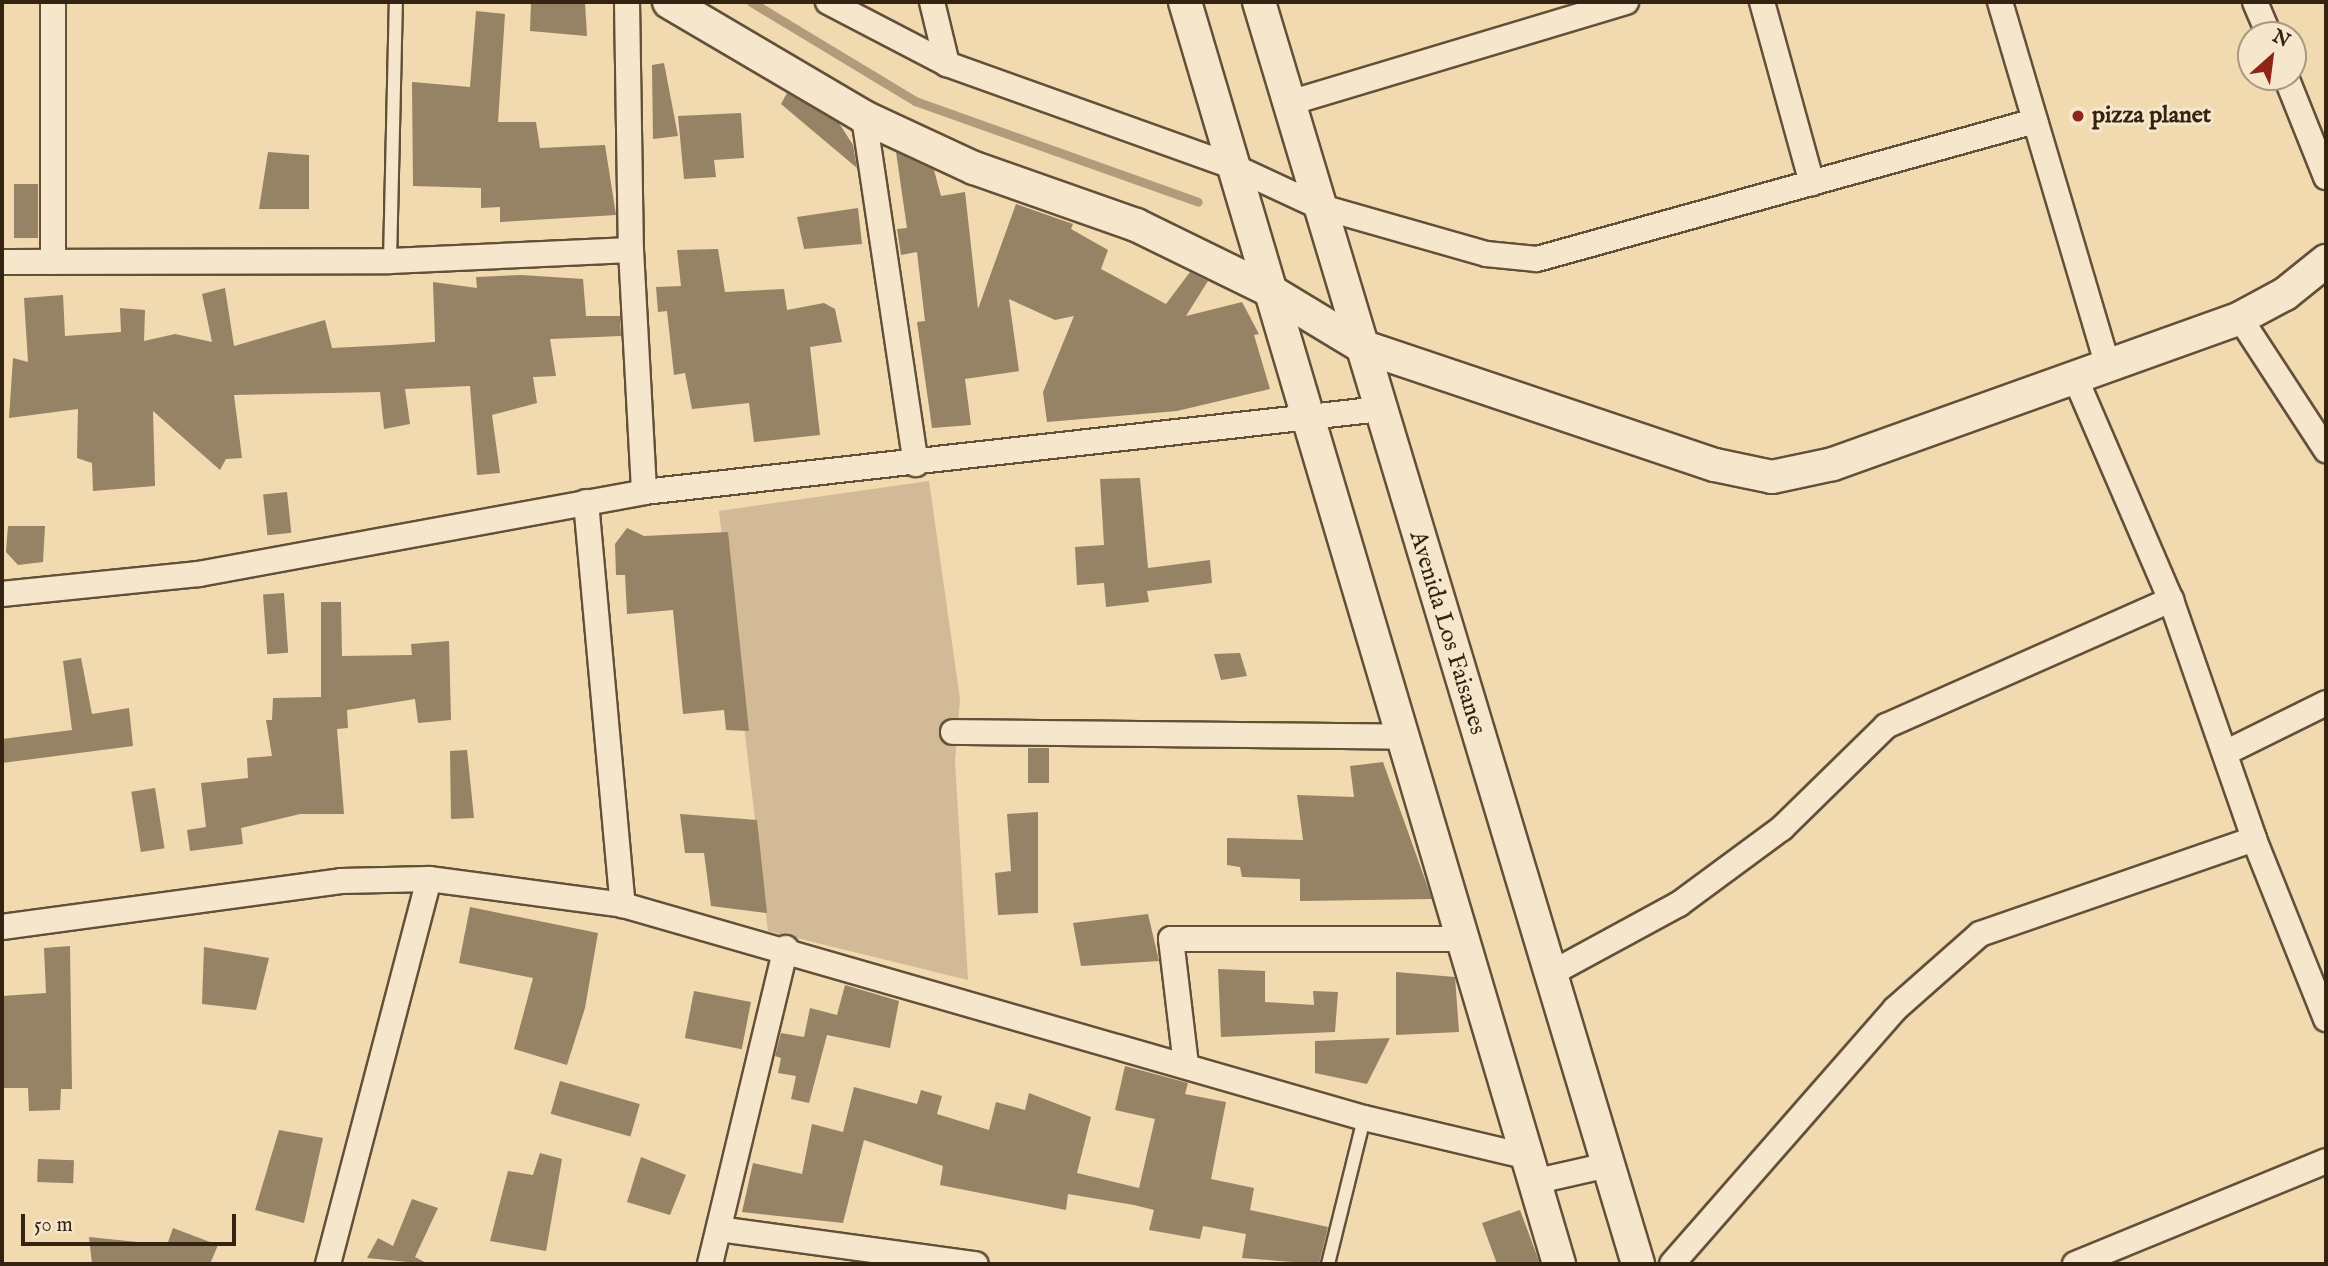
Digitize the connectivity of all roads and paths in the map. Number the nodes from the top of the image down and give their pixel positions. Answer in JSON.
{"nodes":[{"id":1,"x":53,"y":2,"type":"edge"},
{"id":2,"x":396,"y":2,"type":"edge"},
{"id":3,"x":627,"y":2,"type":"edge"},
{"id":4,"x":669,"y":2,"type":"edge"},
{"id":5,"x":828,"y":2,"type":"edge"},
{"id":6,"x":932,"y":2,"type":"edge"},
{"id":7,"x":1185,"y":2,"type":"edge"},
{"id":8,"x":1259,"y":2,"type":"edge"},
{"id":9,"x":1626,"y":2,"type":"edge"},
{"id":10,"x":1762,"y":2,"type":"edge"},
{"id":11,"x":2000,"y":2,"type":"edge"},
{"id":12,"x":2255,"y":2,"type":"edge"},
{"id":13,"x":2263,"y":21,"type":"edge"},
{"id":14,"x":947,"y":64,"type":"junction"},
{"id":15,"x":2292,"y":91,"type":"edge"},
{"id":16,"x":1289,"y":103,"type":"junction"},
{"id":17,"x":864,"y":117,"type":"junction"},
{"id":18,"x":2035,"y":121,"type":"junction"},
{"id":19,"x":1232,"y":166,"type":"junction"},
{"id":20,"x":2326,"y":177,"type":"edge"},
{"id":21,"x":1812,"y":183,"type":"junction"},
{"id":22,"x":1318,"y":206,"type":"junction"},
{"id":23,"x":631,"y":250,"type":"junction"},
{"id":24,"x":390,"y":261,"type":"junction"},
{"id":25,"x":2326,"y":261,"type":"edge"},
{"id":26,"x":2,"y":262,"type":"edge"},
{"id":27,"x":53,"y":262,"type":"junction"},
{"id":28,"x":2,"y":276,"type":"edge"},
{"id":29,"x":1267,"y":289,"type":"junction"},
{"id":30,"x":2240,"y":318,"type":"junction"},
{"id":31,"x":1361,"y":346,"type":"junction"},
{"id":32,"x":2107,"y":363,"type":"junction"},
{"id":33,"x":2074,"y":375,"type":"junction"},
{"id":34,"x":1380,"y":410,"type":"junction"},
{"id":35,"x":1306,"y":419,"type":"junction"},
{"id":36,"x":2326,"y":450,"type":"edge"},
{"id":37,"x":916,"y":464,"type":"junction"},
{"id":38,"x":644,"y":492,"type":"junction"},
{"id":39,"x":586,"y":502,"type":"junction"},
{"id":40,"x":2,"y":594,"type":"edge"},
{"id":41,"x":2171,"y":600,"type":"junction"},
{"id":42,"x":2326,"y":703,"type":"edge"},
{"id":43,"x":953,"y":732,"type":"dead end"},
{"id":44,"x":1400,"y":737,"type":"junction"},
{"id":45,"x":2227,"y":752,"type":"junction"},
{"id":46,"x":2254,"y":839,"type":"junction"},
{"id":47,"x":429,"y":879,"type":"junction"},
{"id":48,"x":623,"y":905,"type":"junction"},
{"id":49,"x":2,"y":927,"type":"edge"},
{"id":50,"x":1460,"y":939,"type":"junction"},
{"id":51,"x":786,"y":948,"type":"junction"},
{"id":52,"x":1550,"y":974,"type":"junction"},
{"id":53,"x":2326,"y":1018,"type":"edge"},
{"id":54,"x":1186,"y":1065,"type":"junction"},
{"id":55,"x":1364,"y":1118,"type":"junction"},
{"id":56,"x":2326,"y":1161,"type":"edge"},
{"id":57,"x":1608,"y":1165,"type":"junction"},
{"id":58,"x":1529,"y":1169,"type":"junction"},
{"id":59,"x":719,"y":1229,"type":"junction"},
{"id":60,"x":328,"y":1264,"type":"edge"},
{"id":61,"x":710,"y":1264,"type":"edge"},
{"id":62,"x":976,"y":1264,"type":"edge"},
{"id":63,"x":1328,"y":1264,"type":"edge"},
{"id":64,"x":1559,"y":1264,"type":"edge"},
{"id":65,"x":1638,"y":1264,"type":"edge"},
{"id":66,"x":1672,"y":1264,"type":"edge"},
{"id":67,"x":2075,"y":1264,"type":"edge"}],
"edges":[{"from":1,"to":27,"type":"street"},
{"from":2,"to":24,"type":"lane"},
{"from":3,"to":23,"type":"street"},
{"from":4,"to":17,"type":"street"},
{"from":5,"to":14,"type":"street"},
{"from":6,"to":14,"type":"street"},
{"from":7,"to":19,"type":"street"},
{"from":8,"to":16,"type":"street","name":"Avenida Los Faisanes"},
{"from":9,"to":16,"type":"street"},
{"from":10,"to":21,"type":"street"},
{"from":11,"to":18,"type":"street"},
{"from":12,"to":13,"type":"street"},
{"from":14,"to":19,"type":"street"},
{"from":15,"to":20,"type":"street"},
{"from":16,"to":22,"type":"street","name":"Avenida Los Faisanes"},
{"from":17,"to":29,"type":"street"},
{"from":17,"to":37,"type":"street"},
{"from":18,"to":21,"type":"street"},
{"from":18,"to":32,"type":"street"},
{"from":19,"to":22,"type":"street"},
{"from":19,"to":29,"type":"street"},
{"from":21,"to":22,"type":"street"},
{"from":22,"to":31,"type":"street","name":"Avenida Los Faisanes"},
{"from":23,"to":24,"type":"street"},
{"from":23,"to":38,"type":"street"},
{"from":24,"to":27,"type":"street"},
{"from":25,"to":30,"type":"street"},
{"from":26,"to":27,"type":"street"},
{"from":26,"to":28,"type":"lane"},
{"from":29,"to":31,"type":"street"},
{"from":29,"to":35,"type":"street"},
{"from":30,"to":32,"type":"street"},
{"from":30,"to":36,"type":"street"},
{"from":31,"to":33,"type":"street"},
{"from":31,"to":34,"type":"street","name":"Avenida Los Faisanes"},
{"from":32,"to":33,"type":"street"},
{"from":33,"to":41,"type":"street"},
{"from":34,"to":35,"type":"street"},
{"from":34,"to":52,"type":"street","name":"Avenida Los Faisanes"},
{"from":35,"to":37,"type":"street"},
{"from":35,"to":44,"type":"street"},
{"from":37,"to":38,"type":"street"},
{"from":38,"to":39,"type":"street"},
{"from":39,"to":40,"type":"street"},
{"from":39,"to":48,"type":"street"},
{"from":41,"to":45,"type":"street"},
{"from":41,"to":52,"type":"street"},
{"from":42,"to":45,"type":"street"},
{"from":43,"to":44,"type":"street"},
{"from":44,"to":50,"type":"street"},
{"from":45,"to":46,"type":"street"},
{"from":46,"to":53,"type":"street"},
{"from":46,"to":66,"type":"street"},
{"from":47,"to":48,"type":"street"},
{"from":47,"to":49,"type":"street"},
{"from":47,"to":60,"type":"street"},
{"from":48,"to":51,"type":"street"},
{"from":50,"to":54,"type":"street"},
{"from":50,"to":58,"type":"street"},
{"from":51,"to":54,"type":"street"},
{"from":51,"to":59,"type":"street"},
{"from":52,"to":57,"type":"street","name":"Avenida Los Faisanes"},
{"from":54,"to":55,"type":"street"},
{"from":55,"to":58,"type":"street"},
{"from":55,"to":63,"type":"lane"},
{"from":56,"to":67,"type":"street"},
{"from":57,"to":58,"type":"street"},
{"from":57,"to":65,"type":"street","name":"Avenida Los Faisanes"},
{"from":58,"to":64,"type":"street"},
{"from":59,"to":61,"type":"street"},
{"from":59,"to":62,"type":"street"}]}
